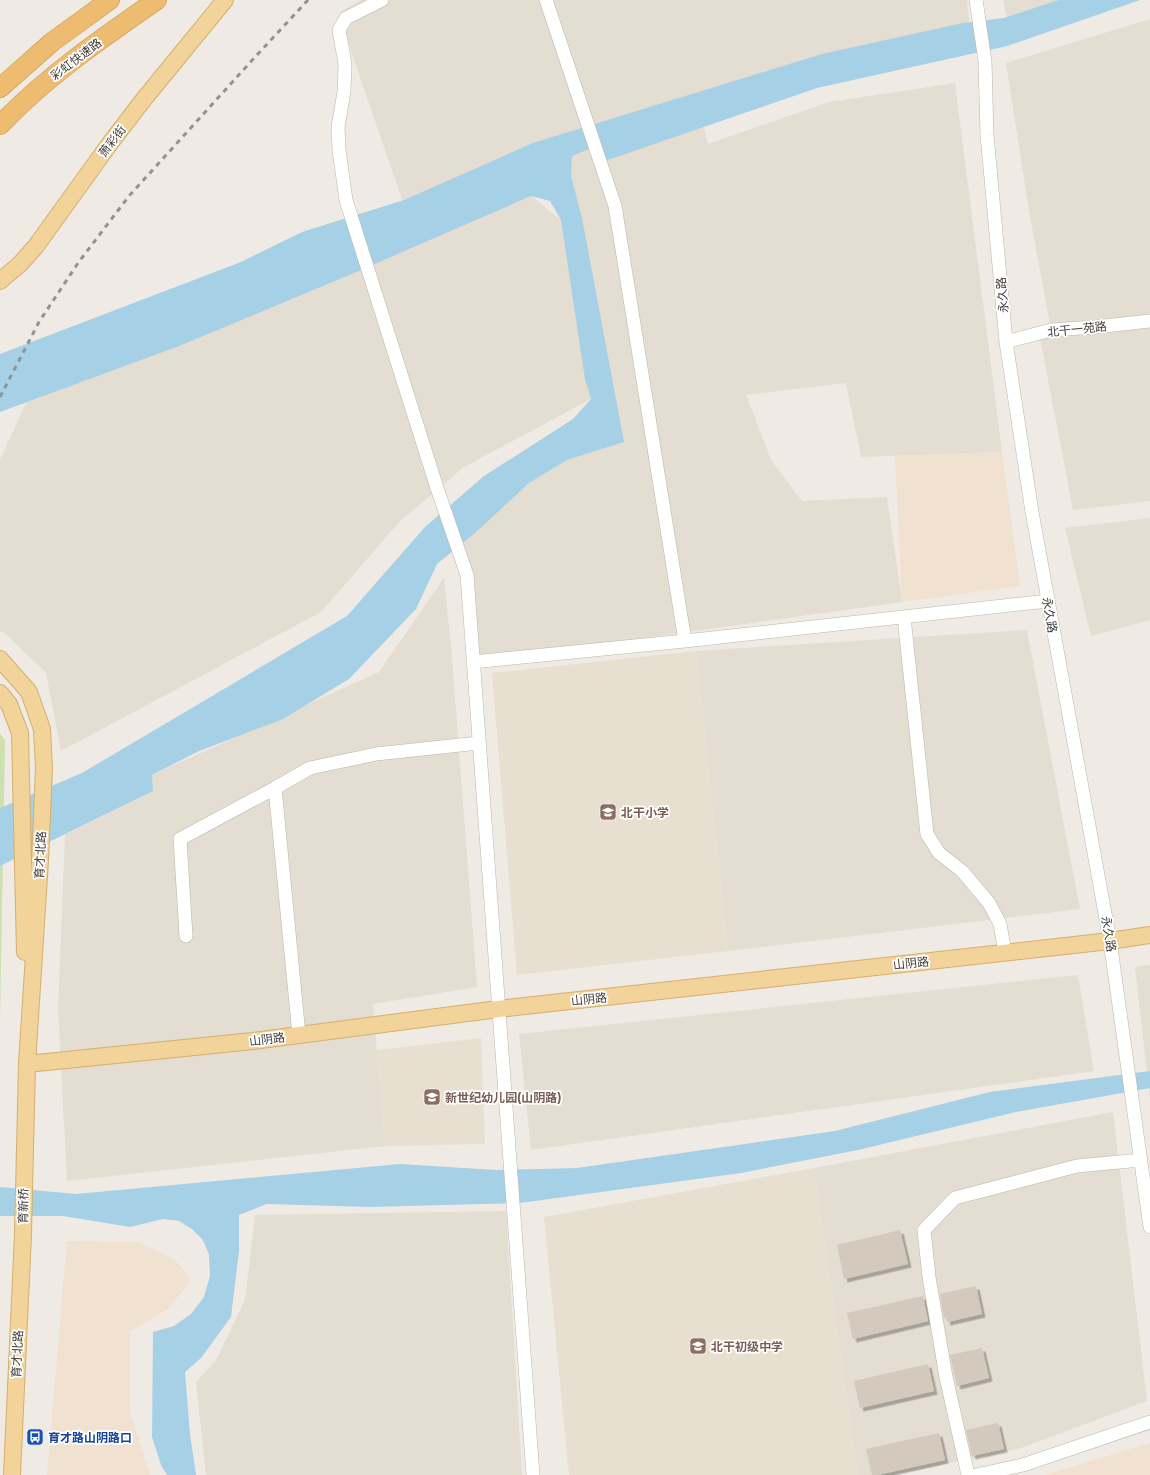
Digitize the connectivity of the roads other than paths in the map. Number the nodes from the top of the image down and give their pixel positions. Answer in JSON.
{"nodes":[{"id":1,"x":110,"y":0,"type":"edge"},
{"id":2,"x":157,"y":0,"type":"edge"},
{"id":3,"x":225,"y":0,"type":"edge"},
{"id":4,"x":382,"y":0,"type":"edge"},
{"id":5,"x":546,"y":0,"type":"edge"},
{"id":6,"x":976,"y":0,"type":"edge"},
{"id":7,"x":0,"y":88,"type":"edge"},
{"id":8,"x":0,"y":125,"type":"edge"},
{"id":9,"x":0,"y":281,"type":"edge"},
{"id":10,"x":1150,"y":321,"type":"edge"},
{"id":11,"x":1006,"y":342,"type":"junction"},
{"id":12,"x":1048,"y":601,"type":"junction"},
{"id":13,"x":904,"y":617,"type":"junction"},
{"id":14,"x":685,"y":641,"type":"junction"},
{"id":15,"x":0,"y":659,"type":"edge"},
{"id":16,"x":473,"y":662,"type":"junction"},
{"id":17,"x":0,"y":693,"type":"edge"},
{"id":18,"x":479,"y":743,"type":"junction"},
{"id":19,"x":275,"y":788,"type":"junction"},
{"id":20,"x":1150,"y":935,"type":"edge"},
{"id":21,"x":186,"y":936,"type":"dead end"},
{"id":22,"x":1110,"y":941,"type":"junction"},
{"id":23,"x":1005,"y":953,"type":"junction"},
{"id":24,"x":498,"y":1010,"type":"junction"},
{"id":25,"x":299,"y":1035,"type":"junction"},
{"id":26,"x":27,"y":1064,"type":"junction"},
{"id":27,"x":1141,"y":1160,"type":"junction"},
{"id":28,"x":24,"y":1178,"type":"joint"},
{"id":29,"x":1150,"y":1227,"type":"edge"},
{"id":30,"x":23,"y":1234,"type":"joint"},
{"id":31,"x":1150,"y":1422,"type":"edge"},
{"id":32,"x":12,"y":1475,"type":"edge"},
{"id":33,"x":533,"y":1475,"type":"edge"},
{"id":34,"x":968,"y":1475,"type":"edge"},
{"id":35,"x":976,"y":1475,"type":"edge"}],
"edges":[{"from":1,"to":7,"type":"highway"},
{"from":2,"to":8,"type":"highway","name":"彩虹快速路"},
{"from":3,"to":9,"type":"main road","name":"萧彩街"},
{"from":4,"to":16,"type":"street"},
{"from":5,"to":14,"type":"street"},
{"from":6,"to":11,"type":"street","name":"永久路"},
{"from":10,"to":11,"type":"street","name":"北干一苑路"},
{"from":11,"to":12,"type":"street","name":"永久路"},
{"from":12,"to":13,"type":"street"},
{"from":12,"to":22,"type":"street","name":"永久路"},
{"from":13,"to":14,"type":"street"},
{"from":13,"to":23,"type":"street"},
{"from":14,"to":16,"type":"street"},
{"from":15,"to":26,"type":"main road","name":"育才北路"},
{"from":16,"to":18,"type":"street"},
{"from":17,"to":26,"type":"main road","name":"育才北路"},
{"from":18,"to":19,"type":"street"},
{"from":18,"to":24,"type":"street"},
{"from":19,"to":21,"type":"street"},
{"from":19,"to":25,"type":"street"},
{"from":20,"to":22,"type":"main road","name":"山阴路"},
{"from":22,"to":23,"type":"main road","name":"山阴路"},
{"from":22,"to":27,"type":"street","name":"永久路"},
{"from":23,"to":24,"type":"main road","name":"山阴路"},
{"from":24,"to":25,"type":"main road","name":"山阴路"},
{"from":24,"to":33,"type":"street"},
{"from":25,"to":26,"type":"main road","name":"山阴路"},
{"from":26,"to":28,"type":"main road","name":"育才北路"},
{"from":27,"to":29,"type":"street","name":"永久路"},
{"from":27,"to":34,"type":"street"},
{"from":28,"to":30,"type":"main road","name":"育新桥"},
{"from":30,"to":32,"type":"main road","name":"育才北路"},
{"from":31,"to":35,"type":"street"}]}
